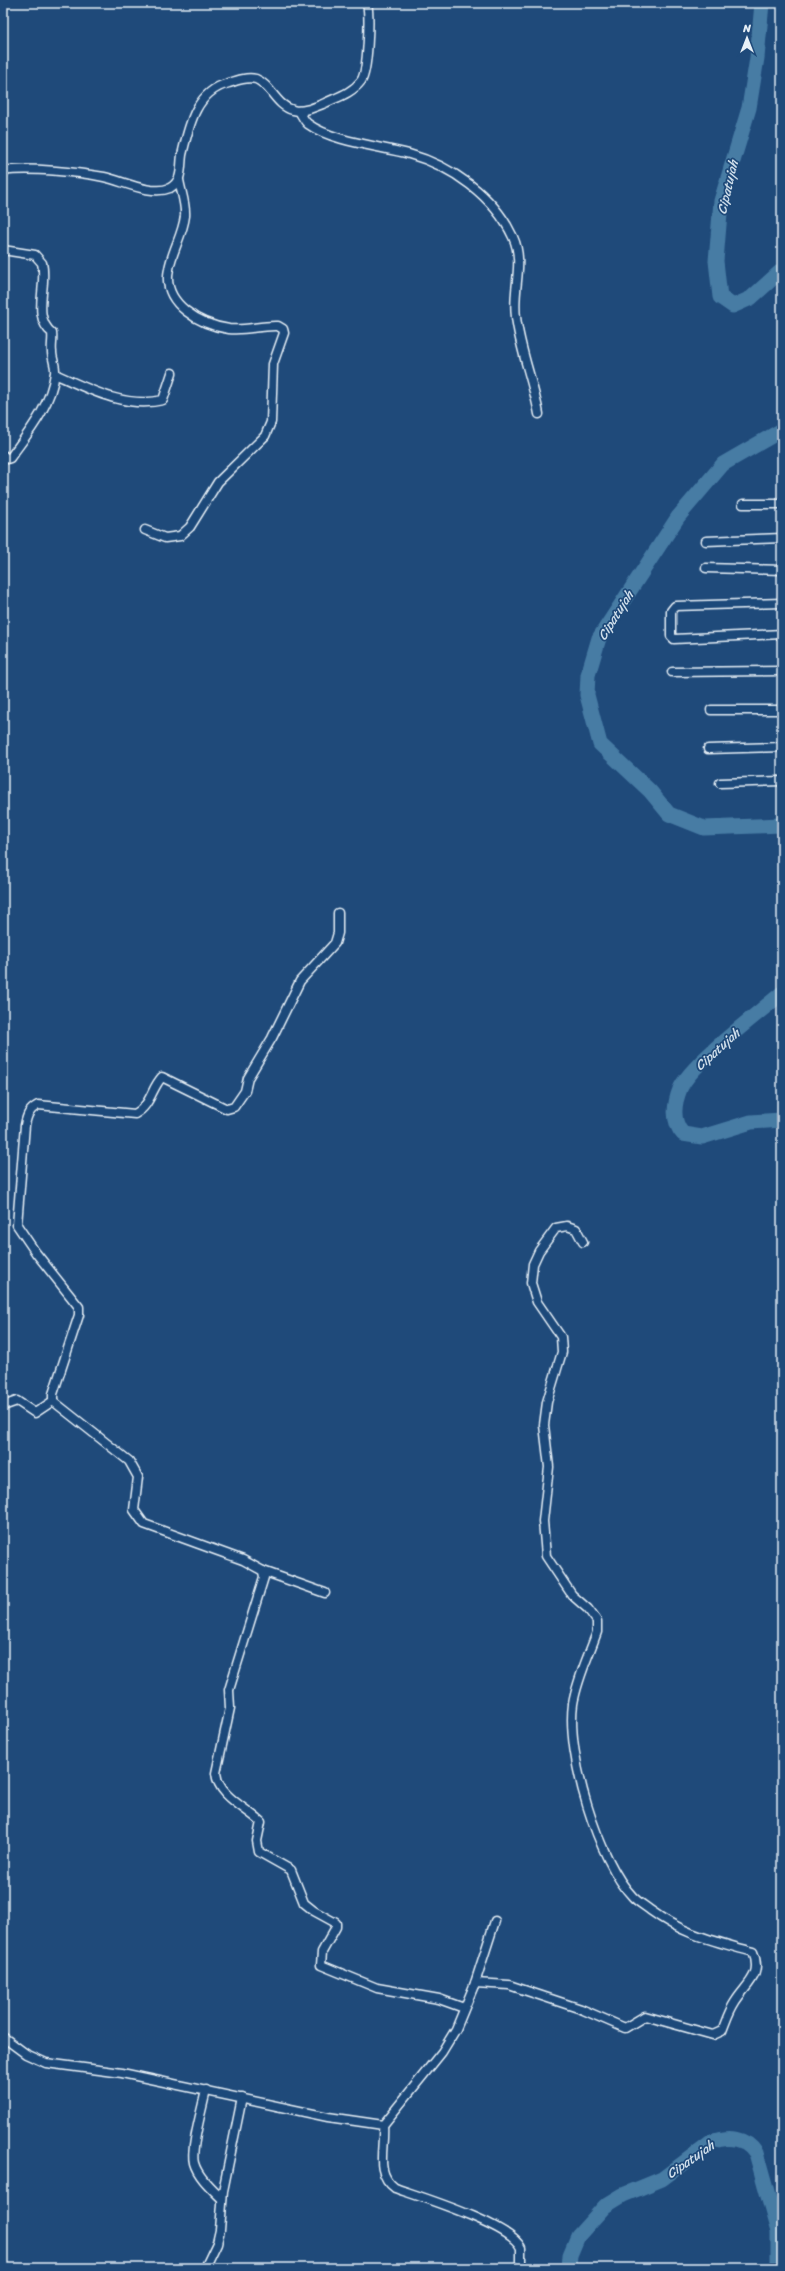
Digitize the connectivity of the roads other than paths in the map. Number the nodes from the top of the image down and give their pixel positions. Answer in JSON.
{"nodes":[{"id":1,"x":367,"y":3,"type":"edge"},
{"id":2,"x":299,"y":111,"type":"junction"},
{"id":3,"x":3,"y":171,"type":"edge"},
{"id":4,"x":178,"y":180,"type":"junction"},
{"id":5,"x":3,"y":250,"type":"edge"},
{"id":6,"x":172,"y":373,"type":"dead end"},
{"id":7,"x":55,"y":374,"type":"junction"},
{"id":8,"x":539,"y":414,"type":"dead end"},
{"id":9,"x":3,"y":455,"type":"edge"},
{"id":10,"x":743,"y":504,"type":"dead end"},
{"id":11,"x":782,"y":504,"type":"edge"},
{"id":12,"x":145,"y":530,"type":"dead end"},
{"id":13,"x":782,"y":538,"type":"edge"},
{"id":14,"x":706,"y":541,"type":"dead end"},
{"id":15,"x":706,"y":568,"type":"dead end"},
{"id":16,"x":782,"y":570,"type":"edge"},
{"id":17,"x":782,"y":603,"type":"edge"},
{"id":18,"x":782,"y":634,"type":"edge"},
{"id":19,"x":782,"y":671,"type":"edge"},
{"id":20,"x":672,"y":672,"type":"dead end"},
{"id":21,"x":711,"y":710,"type":"dead end"},
{"id":22,"x":782,"y":710,"type":"edge"},
{"id":23,"x":782,"y":747,"type":"edge"},
{"id":24,"x":708,"y":749,"type":"dead end"},
{"id":25,"x":782,"y":781,"type":"edge"},
{"id":26,"x":720,"y":783,"type":"dead end"},
{"id":27,"x":338,"y":913,"type":"dead end"},
{"id":28,"x":583,"y":1242,"type":"dead end"},
{"id":29,"x":53,"y":1401,"type":"junction"},
{"id":30,"x":3,"y":1406,"type":"edge"},
{"id":31,"x":263,"y":1571,"type":"junction"},
{"id":32,"x":325,"y":1593,"type":"dead end"},
{"id":33,"x":495,"y":1921,"type":"dead end"},
{"id":34,"x":475,"y":1983,"type":"junction"},
{"id":35,"x":464,"y":2008,"type":"junction"},
{"id":36,"x":3,"y":2037,"type":"edge"},
{"id":37,"x":206,"y":2090,"type":"junction"},
{"id":38,"x":242,"y":2098,"type":"junction"},
{"id":39,"x":383,"y":2125,"type":"junction"},
{"id":40,"x":222,"y":2199,"type":"junction"},
{"id":41,"x":205,"y":2268,"type":"edge"},
{"id":42,"x":521,"y":2268,"type":"edge"}],
"edges":[{"from":1,"to":2,"type":"street"},
{"from":2,"to":4,"type":"street"},
{"from":2,"to":8,"type":"street"},
{"from":3,"to":4,"type":"street"},
{"from":4,"to":12,"type":"street"},
{"from":5,"to":7,"type":"street"},
{"from":6,"to":7,"type":"street"},
{"from":7,"to":9,"type":"street"},
{"from":10,"to":11,"type":"street"},
{"from":13,"to":14,"type":"street"},
{"from":15,"to":16,"type":"street"},
{"from":17,"to":18,"type":"street"},
{"from":19,"to":20,"type":"street"},
{"from":21,"to":22,"type":"street"},
{"from":23,"to":24,"type":"street"},
{"from":25,"to":26,"type":"street"},
{"from":27,"to":29,"type":"street"},
{"from":28,"to":34,"type":"street"},
{"from":29,"to":30,"type":"street"},
{"from":29,"to":31,"type":"street"},
{"from":31,"to":32,"type":"street"},
{"from":31,"to":35,"type":"street"},
{"from":33,"to":34,"type":"street"},
{"from":34,"to":35,"type":"street"},
{"from":35,"to":39,"type":"street"},
{"from":36,"to":37,"type":"street"},
{"from":37,"to":38,"type":"street"},
{"from":37,"to":40,"type":"street"},
{"from":38,"to":39,"type":"street"},
{"from":38,"to":40,"type":"street"},
{"from":39,"to":42,"type":"street"},
{"from":40,"to":41,"type":"street"}]}
